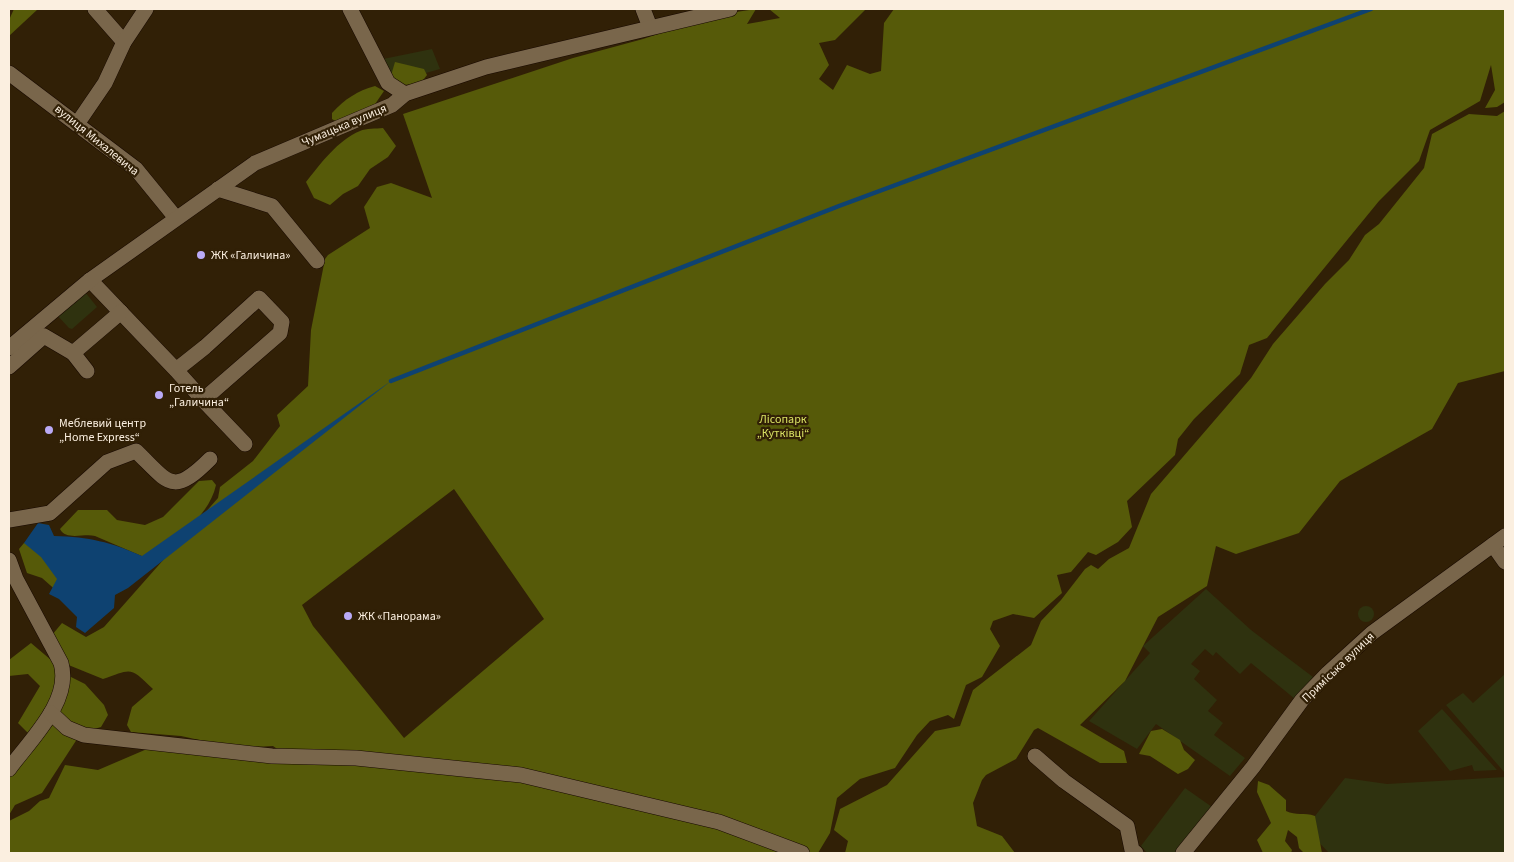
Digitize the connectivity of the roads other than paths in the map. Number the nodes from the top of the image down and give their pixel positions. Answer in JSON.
{"nodes":[{"id":1,"x":95,"y":9,"type":"edge"},
{"id":2,"x":146,"y":9,"type":"edge"},
{"id":3,"x":350,"y":9,"type":"edge"},
{"id":4,"x":644,"y":9,"type":"edge"},
{"id":5,"x":730,"y":9,"type":"edge"},
{"id":6,"x":650,"y":26,"type":"junction"},
{"id":7,"x":124,"y":42,"type":"junction"},
{"id":8,"x":9,"y":72,"type":"edge"},
{"id":9,"x":405,"y":94,"type":"junction"},
{"id":10,"x":77,"y":124,"type":"junction"},
{"id":11,"x":218,"y":189,"type":"junction"},
{"id":12,"x":176,"y":218,"type":"junction"},
{"id":13,"x":317,"y":261,"type":"dead end"},
{"id":14,"x":90,"y":280,"type":"junction"},
{"id":15,"x":121,"y":312,"type":"junction"},
{"id":16,"x":11,"y":342,"type":"edge"},
{"id":17,"x":73,"y":353,"type":"junction"},
{"id":18,"x":9,"y":368,"type":"edge"},
{"id":19,"x":176,"y":370,"type":"junction"},
{"id":20,"x":88,"y":371,"type":"dead end"},
{"id":21,"x":203,"y":400,"type":"junction"},
{"id":22,"x":245,"y":444,"type":"dead end"},
{"id":23,"x":210,"y":460,"type":"dead end"},
{"id":24,"x":9,"y":520,"type":"edge"},
{"id":25,"x":1499,"y":540,"type":"edge"},
{"id":26,"x":9,"y":560,"type":"edge"},
{"id":27,"x":1505,"y":562,"type":"edge"},
{"id":28,"x":51,"y":713,"type":"junction"},
{"id":29,"x":1035,"y":756,"type":"dead end"},
{"id":30,"x":9,"y":769,"type":"edge"},
{"id":31,"x":802,"y":853,"type":"edge"},
{"id":32,"x":1136,"y":853,"type":"edge"},
{"id":33,"x":1183,"y":853,"type":"edge"}],
"edges":[{"from":1,"to":7,"type":"street"},
{"from":2,"to":7,"type":"street"},
{"from":3,"to":9,"type":"street"},
{"from":4,"to":6,"type":"street"},
{"from":5,"to":6,"type":"street","name":"Чумацька вулиця"},
{"from":6,"to":9,"type":"street","name":"Чумацька вулиця"},
{"from":7,"to":10,"type":"street"},
{"from":8,"to":10,"type":"street","name":"вулиця Михалевича"},
{"from":9,"to":11,"type":"street","name":"Чумацька вулиця"},
{"from":10,"to":12,"type":"street","name":"вулиця Михалевича"},
{"from":11,"to":12,"type":"street","name":"Чумацька вулиця"},
{"from":11,"to":13,"type":"street"},
{"from":12,"to":14,"type":"street","name":"Чумацька вулиця"},
{"from":14,"to":15,"type":"street"},
{"from":14,"to":16,"type":"street","name":"Чумацька вулиця"},
{"from":15,"to":17,"type":"street"},
{"from":15,"to":19,"type":"street"},
{"from":17,"to":18,"type":"street"},
{"from":17,"to":20,"type":"street"},
{"from":19,"to":21,"type":"street"},
{"from":19,"to":21,"type":"street"},
{"from":21,"to":22,"type":"street"},
{"from":23,"to":24,"type":"street"},
{"from":25,"to":27,"type":"street"},
{"from":25,"to":33,"type":"street","name":"Приміська вулиця"},
{"from":26,"to":28,"type":"street"},
{"from":28,"to":30,"type":"street"},
{"from":28,"to":31,"type":"street"},
{"from":29,"to":32,"type":"street"}]}
